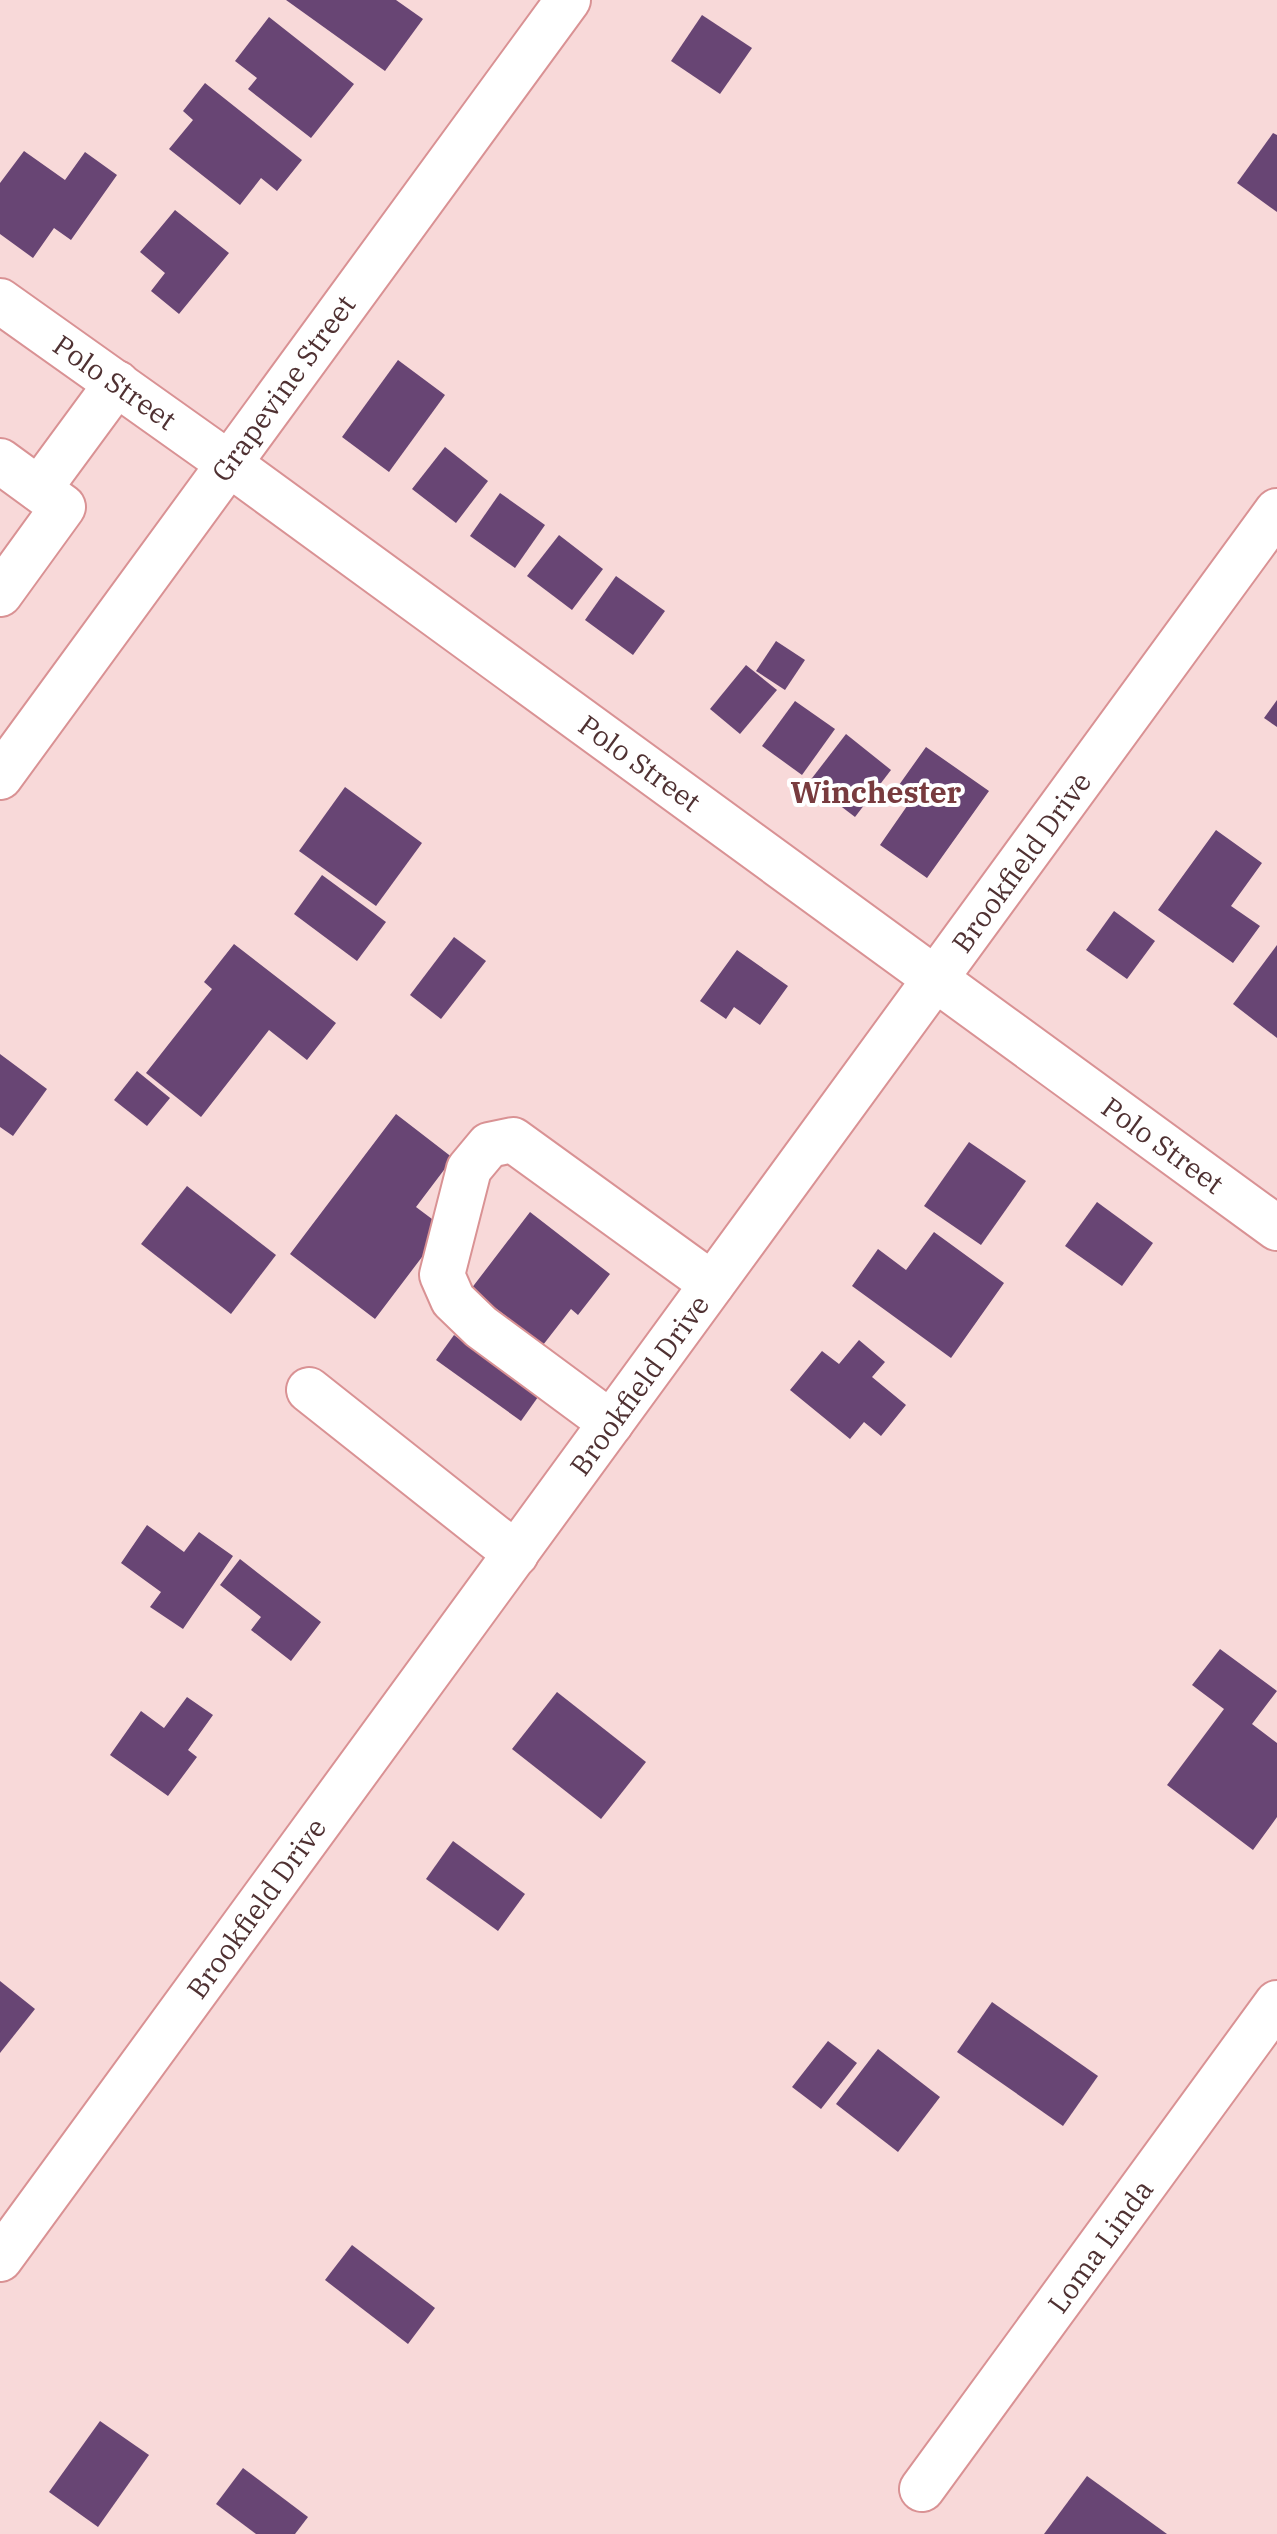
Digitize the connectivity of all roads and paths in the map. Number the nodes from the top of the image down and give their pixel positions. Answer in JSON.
{"nodes":[{"id":1,"x":568,"y":0,"type":"edge"},
{"id":2,"x":0,"y":301,"type":"edge"},
{"id":3,"x":117,"y":383,"type":"junction"},
{"id":4,"x":0,"y":461,"type":"edge"},
{"id":5,"x":228,"y":463,"type":"junction"},
{"id":6,"x":39,"y":489,"type":"junction"},
{"id":7,"x":1277,"y":511,"type":"edge"},
{"id":8,"x":0,"y":594,"type":"edge"},
{"id":9,"x":0,"y":777,"type":"edge"},
{"id":10,"x":936,"y":979,"type":"junction"},
{"id":11,"x":1277,"y":1228,"type":"edge"},
{"id":12,"x":712,"y":1284,"type":"junction"},
{"id":13,"x":309,"y":1390,"type":"dead end"},
{"id":14,"x":611,"y":1423,"type":"junction"},
{"id":15,"x":516,"y":1554,"type":"junction"},
{"id":16,"x":1277,"y":2003,"type":"edge"},
{"id":17,"x":0,"y":2259,"type":"edge"},
{"id":18,"x":922,"y":2489,"type":"dead end"}],
"edges":[{"from":1,"to":5,"type":"street","name":"Grapevine Street"},
{"from":2,"to":3,"type":"street","name":"Polo Street"},
{"from":3,"to":5,"type":"street","name":"Polo Street"},
{"from":3,"to":6,"type":"street"},
{"from":4,"to":6,"type":"street"},
{"from":5,"to":9,"type":"street","name":"Grapevine Street"},
{"from":5,"to":10,"type":"street","name":"Polo Street"},
{"from":6,"to":8,"type":"street"},
{"from":7,"to":10,"type":"street","name":"Brookfield Drive"},
{"from":10,"to":11,"type":"street","name":"Polo Street"},
{"from":10,"to":12,"type":"street","name":"Brookfield Drive"},
{"from":12,"to":14,"type":"street","name":"Brookfield Drive"},
{"from":12,"to":14,"type":"street"},
{"from":13,"to":15,"type":"street"},
{"from":14,"to":15,"type":"street","name":"Brookfield Drive"},
{"from":15,"to":17,"type":"street","name":"Brookfield Drive"},
{"from":16,"to":18,"type":"street","name":"Loma Linda"}]}
